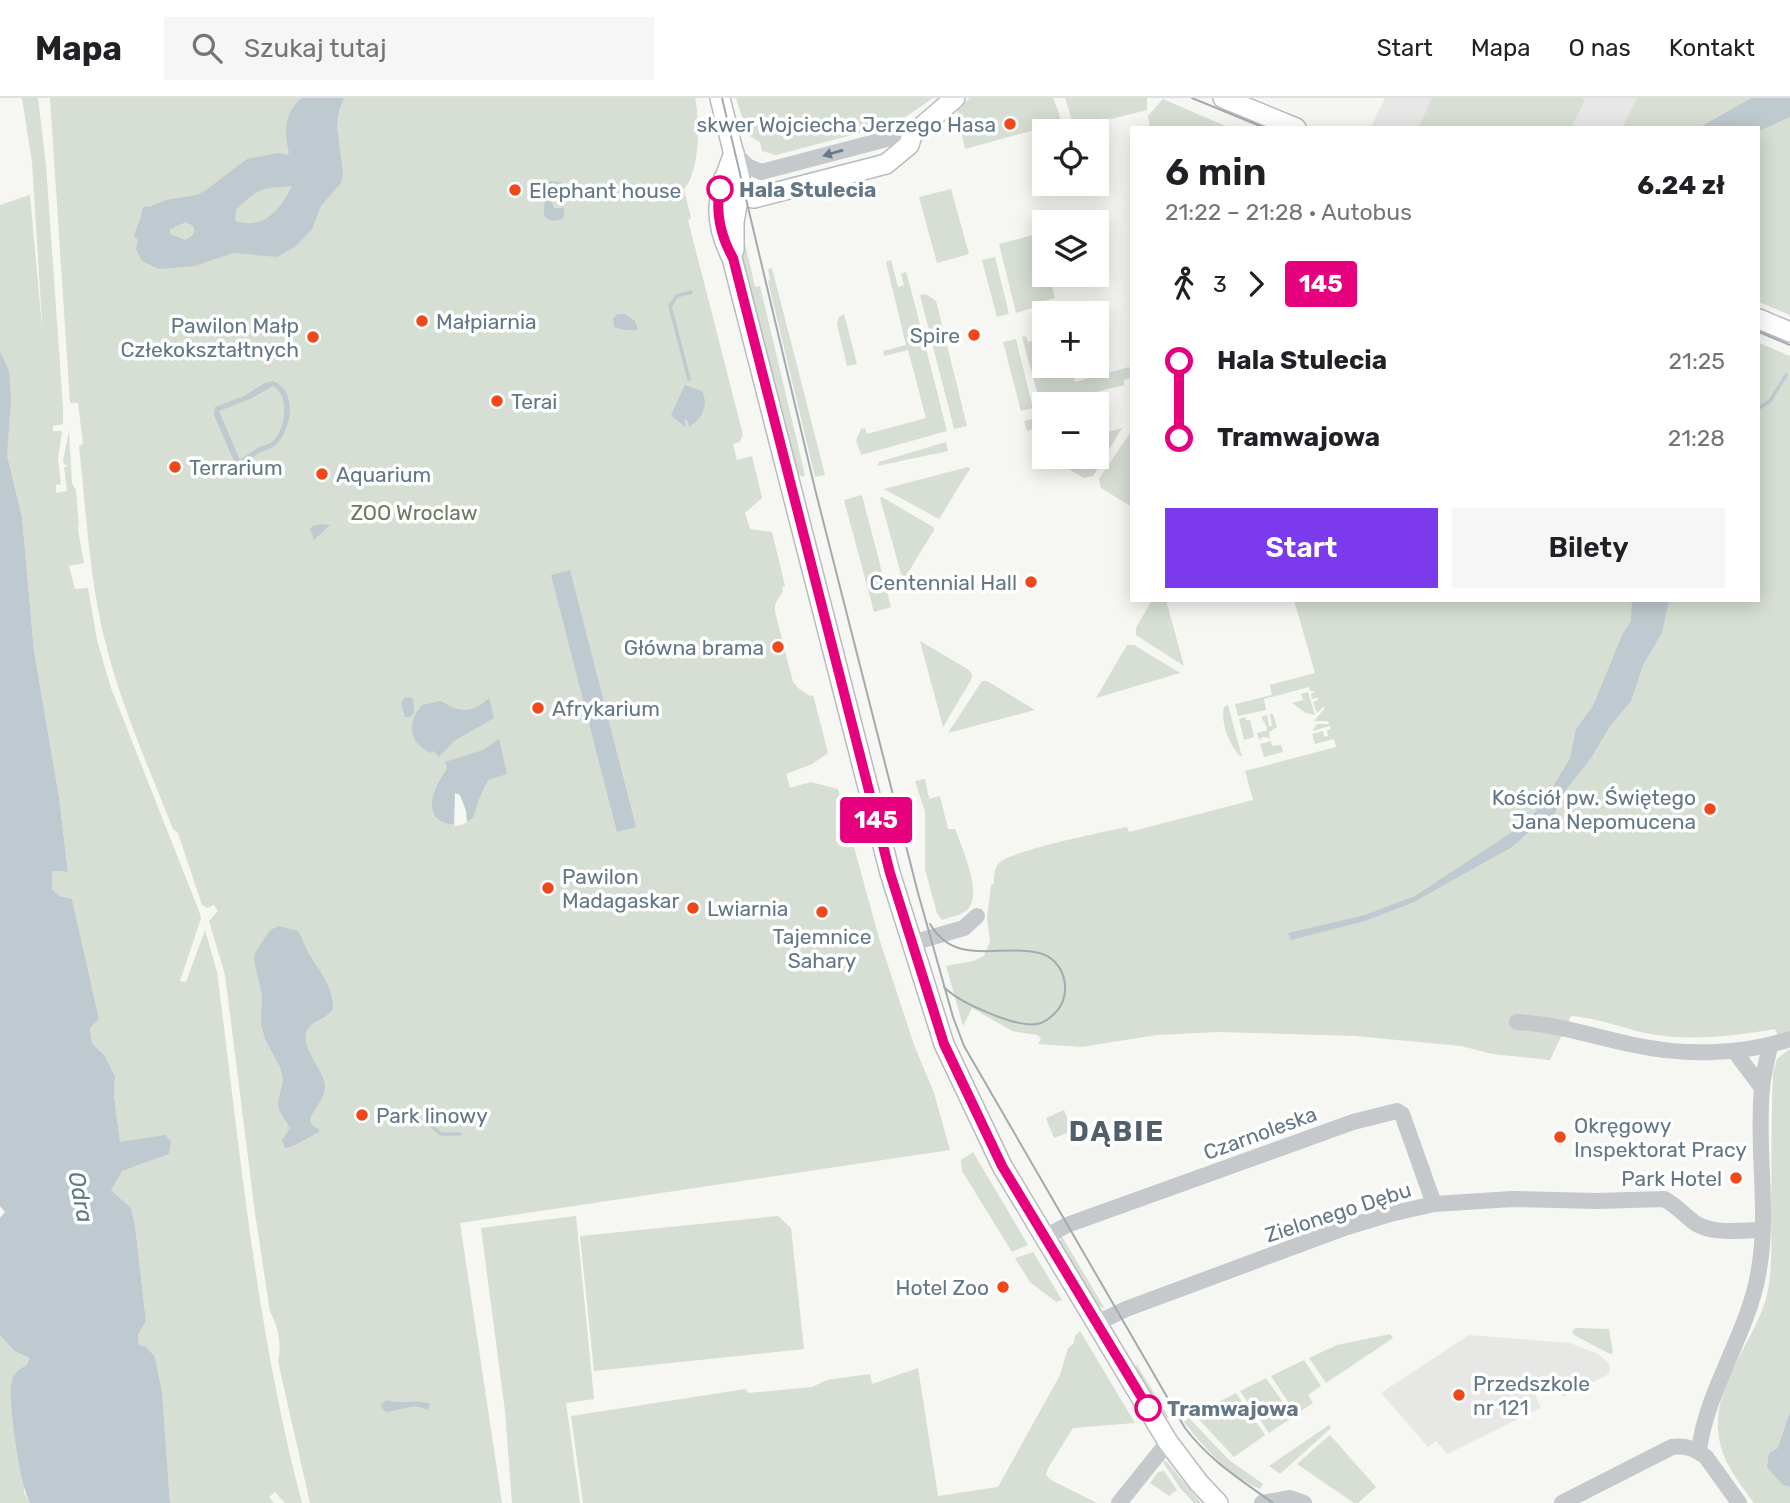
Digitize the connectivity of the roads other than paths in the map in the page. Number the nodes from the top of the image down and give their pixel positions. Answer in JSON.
{"nodes":[{"id":1,"x":720,"y":98,"type":"edge"},
{"id":2,"x":955,"y":98,"type":"edge"},
{"id":3,"x":1231,"y":99,"type":"edge"},
{"id":4,"x":1292,"y":126,"type":"edge"},
{"id":5,"x":912,"y":135,"type":"junction"},
{"id":6,"x":734,"y":153,"type":"junction"},
{"id":7,"x":724,"y":178,"type":"junction"},
{"id":8,"x":739,"y":195,"type":"junction"},
{"id":9,"x":733,"y":258,"type":"junction"},
{"id":10,"x":1760,"y":319,"type":"edge"},
{"id":11,"x":1790,"y":332,"type":"edge"},
{"id":12,"x":977,"y":916,"type":"dead end"},
{"id":13,"x":912,"y":943,"type":"junction"},
{"id":14,"x":1517,"y":1022,"type":"dead end"},
{"id":15,"x":1790,"y":1039,"type":"edge"},
{"id":16,"x":1770,"y":1046,"type":"junction"},
{"id":17,"x":1735,"y":1052,"type":"junction"},
{"id":18,"x":1762,"y":1088,"type":"junction"},
{"id":19,"x":1434,"y":1204,"type":"junction"},
{"id":20,"x":1762,"y":1230,"type":"junction"},
{"id":21,"x":1045,"y":1237,"type":"junction"},
{"id":22,"x":1097,"y":1324,"type":"junction"},
{"id":23,"x":1168,"y":1442,"type":"junction"},
{"id":24,"x":1699,"y":1451,"type":"junction"},
{"id":25,"x":1119,"y":1503,"type":"edge"},
{"id":26,"x":1218,"y":1503,"type":"edge"},
{"id":27,"x":1262,"y":1503,"type":"edge"},
{"id":28,"x":1304,"y":1503,"type":"edge"},
{"id":29,"x":1562,"y":1503,"type":"edge"},
{"id":30,"x":1738,"y":1503,"type":"edge"}],
"edges":[{"from":1,"to":6,"type":"main road"},
{"from":2,"to":5,"type":"main road"},
{"from":3,"to":4,"type":"main road"},
{"from":5,"to":6,"type":"street","one_way":true},
{"from":5,"to":8,"type":"main road"},
{"from":6,"to":7,"type":"main road"},
{"from":6,"to":8,"type":"main road"},
{"from":7,"to":8,"type":"main road"},
{"from":7,"to":9,"type":"main road"},
{"from":8,"to":9,"type":"main road"},
{"from":9,"to":13,"type":"main road"},
{"from":10,"to":11,"type":"main road"},
{"from":12,"to":13,"type":"street"},
{"from":13,"to":21,"type":"main road"},
{"from":14,"to":17,"type":"street"},
{"from":15,"to":16,"type":"street"},
{"from":16,"to":17,"type":"street"},
{"from":16,"to":18,"type":"street"},
{"from":17,"to":18,"type":"street"},
{"from":18,"to":20,"type":"street"},
{"from":19,"to":20,"type":"street","name":"Zielonego Dębu"},
{"from":19,"to":21,"type":"street","name":"Czarnoleska"},
{"from":19,"to":22,"type":"street","name":"Zielonego Dębu"},
{"from":20,"to":24,"type":"street"},
{"from":21,"to":22,"type":"main road"},
{"from":22,"to":23,"type":"main road"},
{"from":23,"to":25,"type":"street"},
{"from":23,"to":26,"type":"main road"},
{"from":24,"to":29,"type":"street"},
{"from":24,"to":30,"type":"street"},
{"from":27,"to":28,"type":"street"}]}
